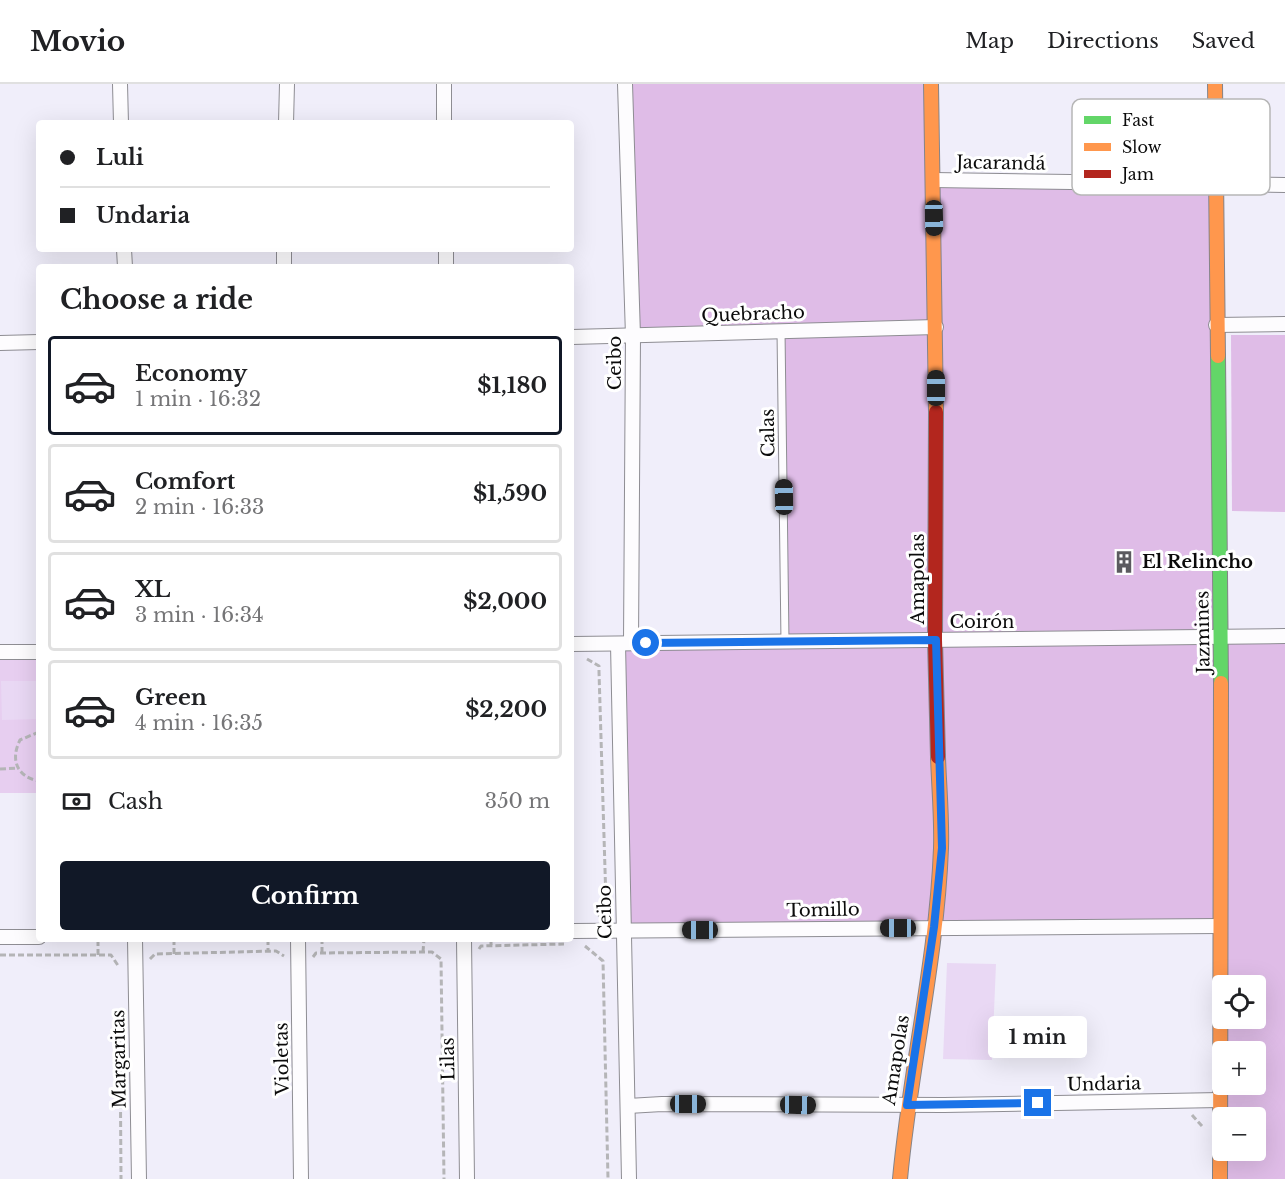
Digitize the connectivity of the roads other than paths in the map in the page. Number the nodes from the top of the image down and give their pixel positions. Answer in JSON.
{"nodes":[{"id":1,"x":120,"y":84,"type":"edge"},
{"id":2,"x":287,"y":84,"type":"edge"},
{"id":3,"x":444,"y":84,"type":"edge"},
{"id":4,"x":625,"y":84,"type":"edge"},
{"id":5,"x":931,"y":84,"type":"edge"},
{"id":6,"x":1215,"y":84,"type":"edge"},
{"id":7,"x":1215,"y":99,"type":"edge"},
{"id":8,"x":121,"y":120,"type":"edge"},
{"id":9,"x":286,"y":120,"type":"edge"},
{"id":10,"x":444,"y":120,"type":"edge"},
{"id":11,"x":933,"y":180,"type":"junction"},
{"id":12,"x":1072,"y":181,"type":"edge"},
{"id":13,"x":1270,"y":185,"type":"edge"},
{"id":14,"x":1285,"y":185,"type":"edge"},
{"id":15,"x":1216,"y":195,"type":"edge"},
{"id":16,"x":1285,"y":324,"type":"edge"},
{"id":17,"x":1216,"y":325,"type":"junction"},
{"id":18,"x":936,"y":327,"type":"junction"},
{"id":19,"x":781,"y":331,"type":"junction"},
{"id":20,"x":633,"y":336,"type":"junction"},
{"id":21,"x":574,"y":337,"type":"edge"},
{"id":22,"x":0,"y":342,"type":"edge"},
{"id":23,"x":36,"y":342,"type":"edge"},
{"id":24,"x":1285,"y":636,"type":"edge"},
{"id":25,"x":1221,"y":638,"type":"junction"},
{"id":26,"x":936,"y":640,"type":"junction"},
{"id":27,"x":785,"y":642,"type":"junction"},
{"id":28,"x":624,"y":643,"type":"junction"},
{"id":29,"x":574,"y":644,"type":"edge"},
{"id":30,"x":0,"y":652,"type":"edge"},
{"id":31,"x":36,"y":652,"type":"edge"},
{"id":32,"x":1219,"y":926,"type":"junction"},
{"id":33,"x":934,"y":927,"type":"junction"},
{"id":34,"x":624,"y":930,"type":"junction"},
{"id":35,"x":574,"y":931,"type":"edge"},
{"id":36,"x":0,"y":937,"type":"edge"},
{"id":37,"x":36,"y":937,"type":"edge"},
{"id":38,"x":135,"y":942,"type":"edge"},
{"id":39,"x":298,"y":942,"type":"edge"},
{"id":40,"x":464,"y":942,"type":"edge"},
{"id":41,"x":1220,"y":1100,"type":"junction"},
{"id":42,"x":907,"y":1105,"type":"junction"},
{"id":43,"x":628,"y":1106,"type":"junction"},
{"id":44,"x":139,"y":1179,"type":"edge"},
{"id":45,"x":301,"y":1179,"type":"edge"},
{"id":46,"x":467,"y":1179,"type":"edge"},
{"id":47,"x":629,"y":1179,"type":"edge"},
{"id":48,"x":900,"y":1179,"type":"edge"},
{"id":49,"x":1220,"y":1179,"type":"edge"}],
"edges":[{"from":1,"to":8,"type":"street"},
{"from":2,"to":9,"type":"street"},
{"from":3,"to":10,"type":"street"},
{"from":4,"to":20,"type":"street","name":"Ceibo"},
{"from":5,"to":11,"type":"street","name":"Amapolas"},
{"from":6,"to":7,"type":"street","name":"Jazmines"},
{"from":11,"to":12,"type":"street","name":"Jacarandá"},
{"from":11,"to":18,"type":"street","name":"Amapolas"},
{"from":13,"to":14,"type":"street","name":"Jacarandá"},
{"from":15,"to":17,"type":"street","name":"Jazmines"},
{"from":16,"to":17,"type":"street"},
{"from":17,"to":25,"type":"street","name":"Jazmines"},
{"from":18,"to":19,"type":"street","name":"Quebracho"},
{"from":18,"to":26,"type":"street","name":"Amapolas"},
{"from":19,"to":20,"type":"street","name":"Quebracho"},
{"from":19,"to":27,"type":"lane","name":"Calas"},
{"from":20,"to":21,"type":"street","name":"Quebracho"},
{"from":20,"to":28,"type":"street","name":"Ceibo"},
{"from":22,"to":23,"type":"street"},
{"from":24,"to":25,"type":"street","name":"Coirón"},
{"from":25,"to":26,"type":"street","name":"Coirón"},
{"from":25,"to":32,"type":"street","name":"Jazmines"},
{"from":26,"to":27,"type":"street","name":"Coirón"},
{"from":26,"to":33,"type":"street","name":"Amapolas"},
{"from":27,"to":28,"type":"street","name":"Coirón"},
{"from":28,"to":29,"type":"street","name":"Coirón"},
{"from":28,"to":34,"type":"street","name":"Ceibo"},
{"from":30,"to":31,"type":"street"},
{"from":32,"to":33,"type":"street","name":"Tomillo"},
{"from":32,"to":41,"type":"street","name":"Jazmines"},
{"from":33,"to":34,"type":"street","name":"Tomillo"},
{"from":33,"to":42,"type":"street","name":"Amapolas"},
{"from":34,"to":35,"type":"street","name":"Tomillo"},
{"from":34,"to":43,"type":"street","name":"Ceibo"},
{"from":36,"to":37,"type":"street"},
{"from":38,"to":44,"type":"street","name":"Margaritas"},
{"from":39,"to":45,"type":"street","name":"Violetas"},
{"from":40,"to":46,"type":"street","name":"Lilas"},
{"from":41,"to":42,"type":"street","name":"Undaria"},
{"from":41,"to":49,"type":"street","name":"Jazmines"},
{"from":42,"to":43,"type":"street","name":"Undaria"},
{"from":42,"to":48,"type":"street","name":"Amapolas"},
{"from":43,"to":47,"type":"street","name":"Ceibo"}]}
